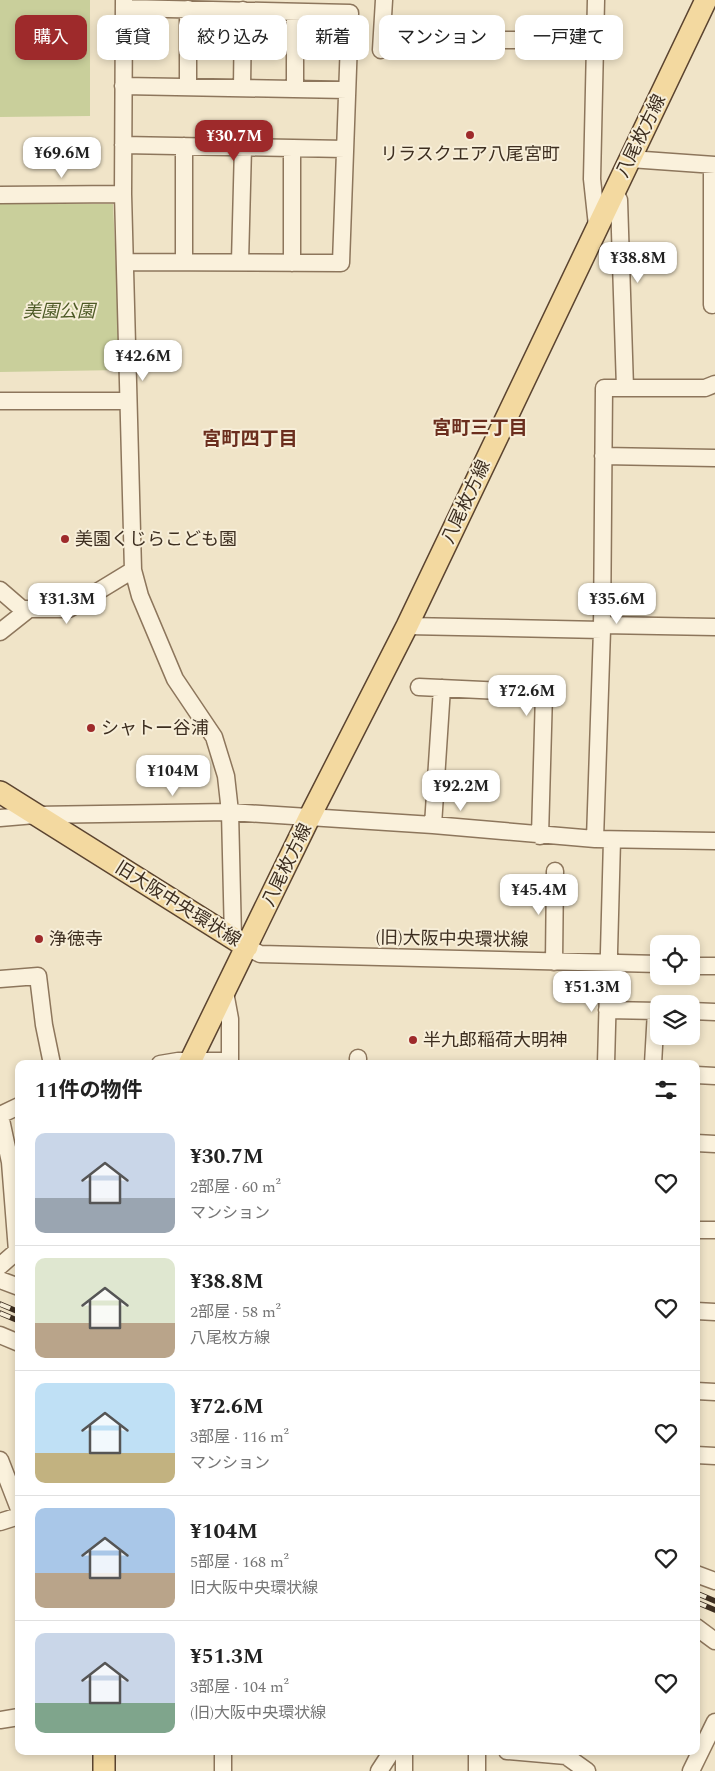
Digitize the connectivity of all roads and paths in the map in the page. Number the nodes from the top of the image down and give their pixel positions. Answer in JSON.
{"nodes":[{"id":1,"x":384,"y":0,"type":"edge"},
{"id":2,"x":596,"y":0,"type":"edge"},
{"id":3,"x":706,"y":0,"type":"edge"},
{"id":4,"x":124,"y":4,"type":"edge"},
{"id":5,"x":188,"y":9,"type":"junction"},
{"id":6,"x":243,"y":10,"type":"junction"},
{"id":7,"x":294,"y":12,"type":"junction"},
{"id":8,"x":596,"y":15,"type":"edge"},
{"id":9,"x":515,"y":42,"type":"edge"},
{"id":10,"x":595,"y":60,"type":"edge"},
{"id":11,"x":123,"y":86,"type":"junction"},
{"id":12,"x":188,"y":87,"type":"junction"},
{"id":13,"x":242,"y":88,"type":"junction"},
{"id":14,"x":294,"y":89,"type":"junction"},
{"id":15,"x":347,"y":90,"type":"junction"},
{"id":16,"x":123,"y":145,"type":"junction"},
{"id":17,"x":184,"y":146,"type":"junction"},
{"id":18,"x":243,"y":147,"type":"junction"},
{"id":19,"x":292,"y":148,"type":"junction"},
{"id":20,"x":345,"y":149,"type":"junction"},
{"id":21,"x":630,"y":159,"type":"junction"},
{"id":22,"x":714,"y":165,"type":"edge"},
{"id":23,"x":614,"y":191,"type":"junction"},
{"id":24,"x":123,"y":194,"type":"junction"},
{"id":25,"x":0,"y":195,"type":"edge"},
{"id":26,"x":597,"y":226,"type":"junction"},
{"id":27,"x":125,"y":262,"type":"junction"},
{"id":28,"x":184,"y":262,"type":"junction"},
{"id":29,"x":240,"y":262,"type":"junction"},
{"id":30,"x":292,"y":263,"type":"junction"},
{"id":31,"x":712,"y":305,"type":"dead end"},
{"id":32,"x":715,"y":384,"type":"edge"},
{"id":33,"x":625,"y":388,"type":"junction"},
{"id":34,"x":0,"y":401,"type":"edge"},
{"id":35,"x":128,"y":401,"type":"junction"},
{"id":36,"x":603,"y":456,"type":"junction"},
{"id":37,"x":715,"y":458,"type":"edge"},
{"id":38,"x":133,"y":570,"type":"junction"},
{"id":39,"x":0,"y":590,"type":"edge"},
{"id":40,"x":29,"y":609,"type":"junction"},
{"id":41,"x":407,"y":626,"type":"junction"},
{"id":42,"x":602,"y":627,"type":"junction"},
{"id":43,"x":715,"y":627,"type":"edge"},
{"id":44,"x":0,"y":632,"type":"edge"},
{"id":45,"x":419,"y":687,"type":"dead end"},
{"id":46,"x":442,"y":688,"type":"junction"},
{"id":47,"x":0,"y":792,"type":"edge"},
{"id":48,"x":230,"y":812,"type":"junction"},
{"id":49,"x":35,"y":815,"type":"junction"},
{"id":50,"x":0,"y":818,"type":"edge"},
{"id":51,"x":309,"y":818,"type":"junction"},
{"id":52,"x":433,"y":825,"type":"junction"},
{"id":53,"x":540,"y":836,"type":"junction"},
{"id":54,"x":595,"y":839,"type":"junction"},
{"id":55,"x":612,"y":840,"type":"junction"},
{"id":56,"x":715,"y":841,"type":"edge"},
{"id":57,"x":555,"y":871,"type":"dead end"},
{"id":58,"x":240,"y":942,"type":"junction"},
{"id":59,"x":554,"y":962,"type":"junction"},
{"id":60,"x":608,"y":963,"type":"junction"},
{"id":61,"x":650,"y":964,"type":"edge"},
{"id":62,"x":700,"y":966,"type":"edge"},
{"id":63,"x":715,"y":966,"type":"edge"},
{"id":64,"x":0,"y":979,"type":"edge"},
{"id":65,"x":224,"y":992,"type":"junction"},
{"id":66,"x":607,"y":1010,"type":"junction"},
{"id":67,"x":650,"y":1011,"type":"edge"},
{"id":68,"x":700,"y":1011,"type":"edge"},
{"id":69,"x":715,"y":1012,"type":"edge"},
{"id":70,"x":654,"y":1045,"type":"edge"},
{"id":71,"x":51,"y":1060,"type":"edge"},
{"id":72,"x":191,"y":1060,"type":"edge"},
{"id":73,"x":230,"y":1060,"type":"edge"},
{"id":74,"x":606,"y":1060,"type":"edge"},
{"id":75,"x":653,"y":1060,"type":"edge"},
{"id":76,"x":700,"y":1075,"type":"edge"},
{"id":77,"x":715,"y":1076,"type":"edge"},
{"id":78,"x":15,"y":1108,"type":"edge"},
{"id":79,"x":0,"y":1115,"type":"edge"},
{"id":80,"x":700,"y":1143,"type":"edge"},
{"id":81,"x":715,"y":1144,"type":"edge"},
{"id":82,"x":5,"y":1163,"type":"edge"},
{"id":83,"x":700,"y":1230,"type":"edge"},
{"id":84,"x":715,"y":1230,"type":"edge"},
{"id":85,"x":15,"y":1231,"type":"edge"},
{"id":86,"x":15,"y":1254,"type":"edge"},
{"id":87,"x":0,"y":1266,"type":"edge"},
{"id":88,"x":0,"y":1280,"type":"edge"},
{"id":89,"x":15,"y":1286,"type":"edge"},
{"id":90,"x":700,"y":1311,"type":"edge"},
{"id":91,"x":715,"y":1312,"type":"edge"},
{"id":92,"x":0,"y":1336,"type":"edge"},
{"id":93,"x":15,"y":1342,"type":"edge"},
{"id":94,"x":700,"y":1391,"type":"edge"},
{"id":95,"x":715,"y":1392,"type":"edge"},
{"id":96,"x":700,"y":1455,"type":"edge"},
{"id":97,"x":715,"y":1456,"type":"edge"},
{"id":98,"x":0,"y":1460,"type":"edge"},
{"id":99,"x":15,"y":1499,"type":"edge"},
{"id":100,"x":15,"y":1517,"type":"edge"},
{"id":101,"x":0,"y":1522,"type":"edge"},
{"id":102,"x":700,"y":1575,"type":"edge"},
{"id":103,"x":715,"y":1581,"type":"edge"},
{"id":104,"x":700,"y":1630,"type":"edge"},
{"id":105,"x":715,"y":1640,"type":"edge"},
{"id":106,"x":15,"y":1718,"type":"edge"},
{"id":107,"x":0,"y":1720,"type":"edge"},
{"id":108,"x":715,"y":1722,"type":"edge"},
{"id":109,"x":700,"y":1753,"type":"edge"},
{"id":110,"x":104,"y":1755,"type":"edge"},
{"id":111,"x":224,"y":1755,"type":"edge"},
{"id":112,"x":389,"y":1755,"type":"edge"},
{"id":113,"x":404,"y":1755,"type":"edge"},
{"id":114,"x":477,"y":1755,"type":"edge"},
{"id":115,"x":535,"y":1755,"type":"edge"},
{"id":116,"x":699,"y":1755,"type":"edge"},
{"id":117,"x":569,"y":1760,"type":"edge"},
{"id":118,"x":104,"y":1771,"type":"edge"},
{"id":119,"x":223,"y":1771,"type":"edge"},
{"id":120,"x":379,"y":1771,"type":"edge"},
{"id":121,"x":404,"y":1771,"type":"edge"},
{"id":122,"x":477,"y":1771,"type":"edge"},
{"id":123,"x":587,"y":1771,"type":"edge"},
{"id":124,"x":691,"y":1771,"type":"edge"}],
"edges":[{"from":1,"to":9,"type":"street"},
{"from":2,"to":8,"type":"street"},
{"from":3,"to":21,"type":"main road","name":"八尾枚方線"},
{"from":4,"to":5,"type":"street"},
{"from":4,"to":11,"type":"street"},
{"from":5,"to":6,"type":"street"},
{"from":5,"to":12,"type":"street"},
{"from":6,"to":7,"type":"street"},
{"from":6,"to":13,"type":"street"},
{"from":7,"to":14,"type":"street"},
{"from":7,"to":15,"type":"street"},
{"from":10,"to":26,"type":"street"},
{"from":11,"to":12,"type":"street"},
{"from":11,"to":16,"type":"street"},
{"from":12,"to":13,"type":"street"},
{"from":13,"to":14,"type":"street"},
{"from":14,"to":15,"type":"street"},
{"from":15,"to":20,"type":"street"},
{"from":16,"to":17,"type":"street"},
{"from":16,"to":24,"type":"street"},
{"from":17,"to":18,"type":"street"},
{"from":17,"to":28,"type":"street"},
{"from":18,"to":19,"type":"street"},
{"from":18,"to":29,"type":"street"},
{"from":19,"to":20,"type":"street"},
{"from":19,"to":30,"type":"street"},
{"from":20,"to":30,"type":"street"},
{"from":21,"to":22,"type":"street"},
{"from":21,"to":23,"type":"main road","name":"八尾枚方線"},
{"from":22,"to":31,"type":"street"},
{"from":23,"to":26,"type":"main road","name":"八尾枚方線"},
{"from":23,"to":33,"type":"street"},
{"from":24,"to":25,"type":"street"},
{"from":24,"to":27,"type":"street"},
{"from":26,"to":41,"type":"main road","name":"八尾枚方線"},
{"from":27,"to":28,"type":"street"},
{"from":27,"to":35,"type":"street"},
{"from":28,"to":29,"type":"street"},
{"from":29,"to":30,"type":"street"},
{"from":32,"to":33,"type":"street"},
{"from":33,"to":36,"type":"street"},
{"from":34,"to":35,"type":"street"},
{"from":35,"to":38,"type":"street"},
{"from":36,"to":37,"type":"street"},
{"from":36,"to":42,"type":"street"},
{"from":38,"to":40,"type":"street"},
{"from":38,"to":48,"type":"street"},
{"from":39,"to":40,"type":"street"},
{"from":40,"to":44,"type":"street"},
{"from":41,"to":42,"type":"street"},
{"from":41,"to":51,"type":"main road","name":"八尾枚方線"},
{"from":42,"to":43,"type":"street"},
{"from":42,"to":54,"type":"street"},
{"from":45,"to":46,"type":"street"},
{"from":46,"to":52,"type":"street"},
{"from":46,"to":53,"type":"street"},
{"from":47,"to":49,"type":"main road","name":"旧大阪中央環状線"},
{"from":48,"to":49,"type":"street"},
{"from":48,"to":51,"type":"street"},
{"from":48,"to":58,"type":"street"},
{"from":49,"to":50,"type":"street"},
{"from":49,"to":58,"type":"main road","name":"旧大阪中央環状線"},
{"from":51,"to":52,"type":"street"},
{"from":51,"to":58,"type":"main road","name":"八尾枚方線"},
{"from":52,"to":53,"type":"street"},
{"from":53,"to":54,"type":"street"},
{"from":54,"to":55,"type":"street"},
{"from":55,"to":56,"type":"street"},
{"from":55,"to":60,"type":"street"},
{"from":57,"to":59,"type":"street"},
{"from":58,"to":59,"type":"street","name":"(旧)大阪中央環状線"},
{"from":58,"to":65,"type":"main road","name":"旧大阪中央環状線"},
{"from":59,"to":60,"type":"street","name":"(旧)大阪中央環状線"},
{"from":60,"to":61,"type":"street","name":"(旧)大阪中央環状線"},
{"from":60,"to":66,"type":"street"},
{"from":62,"to":63,"type":"street"},
{"from":64,"to":71,"type":"street"},
{"from":65,"to":72,"type":"main road","name":"旧大阪中央環状線"},
{"from":65,"to":73,"type":"street"},
{"from":66,"to":67,"type":"street"},
{"from":66,"to":74,"type":"street"},
{"from":68,"to":69,"type":"street"},
{"from":70,"to":75,"type":"street"},
{"from":76,"to":77,"type":"street"},
{"from":78,"to":79,"type":"street"},
{"from":79,"to":82,"type":"street"},
{"from":80,"to":81,"type":"street"},
{"from":82,"to":85,"type":"street"},
{"from":83,"to":84,"type":"street"},
{"from":86,"to":87,"type":"street"},
{"from":88,"to":89,"type":"street"},
{"from":90,"to":91,"type":"street"},
{"from":92,"to":93,"type":"street"},
{"from":94,"to":95,"type":"street"},
{"from":96,"to":97,"type":"street"},
{"from":98,"to":99,"type":"street"},
{"from":100,"to":101,"type":"street"},
{"from":102,"to":103,"type":"street"},
{"from":104,"to":105,"type":"street"},
{"from":106,"to":107,"type":"street"},
{"from":108,"to":109,"type":"street"},
{"from":110,"to":118,"type":"main road"},
{"from":111,"to":119,"type":"street"},
{"from":112,"to":120,"type":"street"},
{"from":113,"to":121,"type":"street"},
{"from":114,"to":122,"type":"street"},
{"from":115,"to":117,"type":"street"},
{"from":116,"to":124,"type":"street"},
{"from":117,"to":123,"type":"street"}]}
